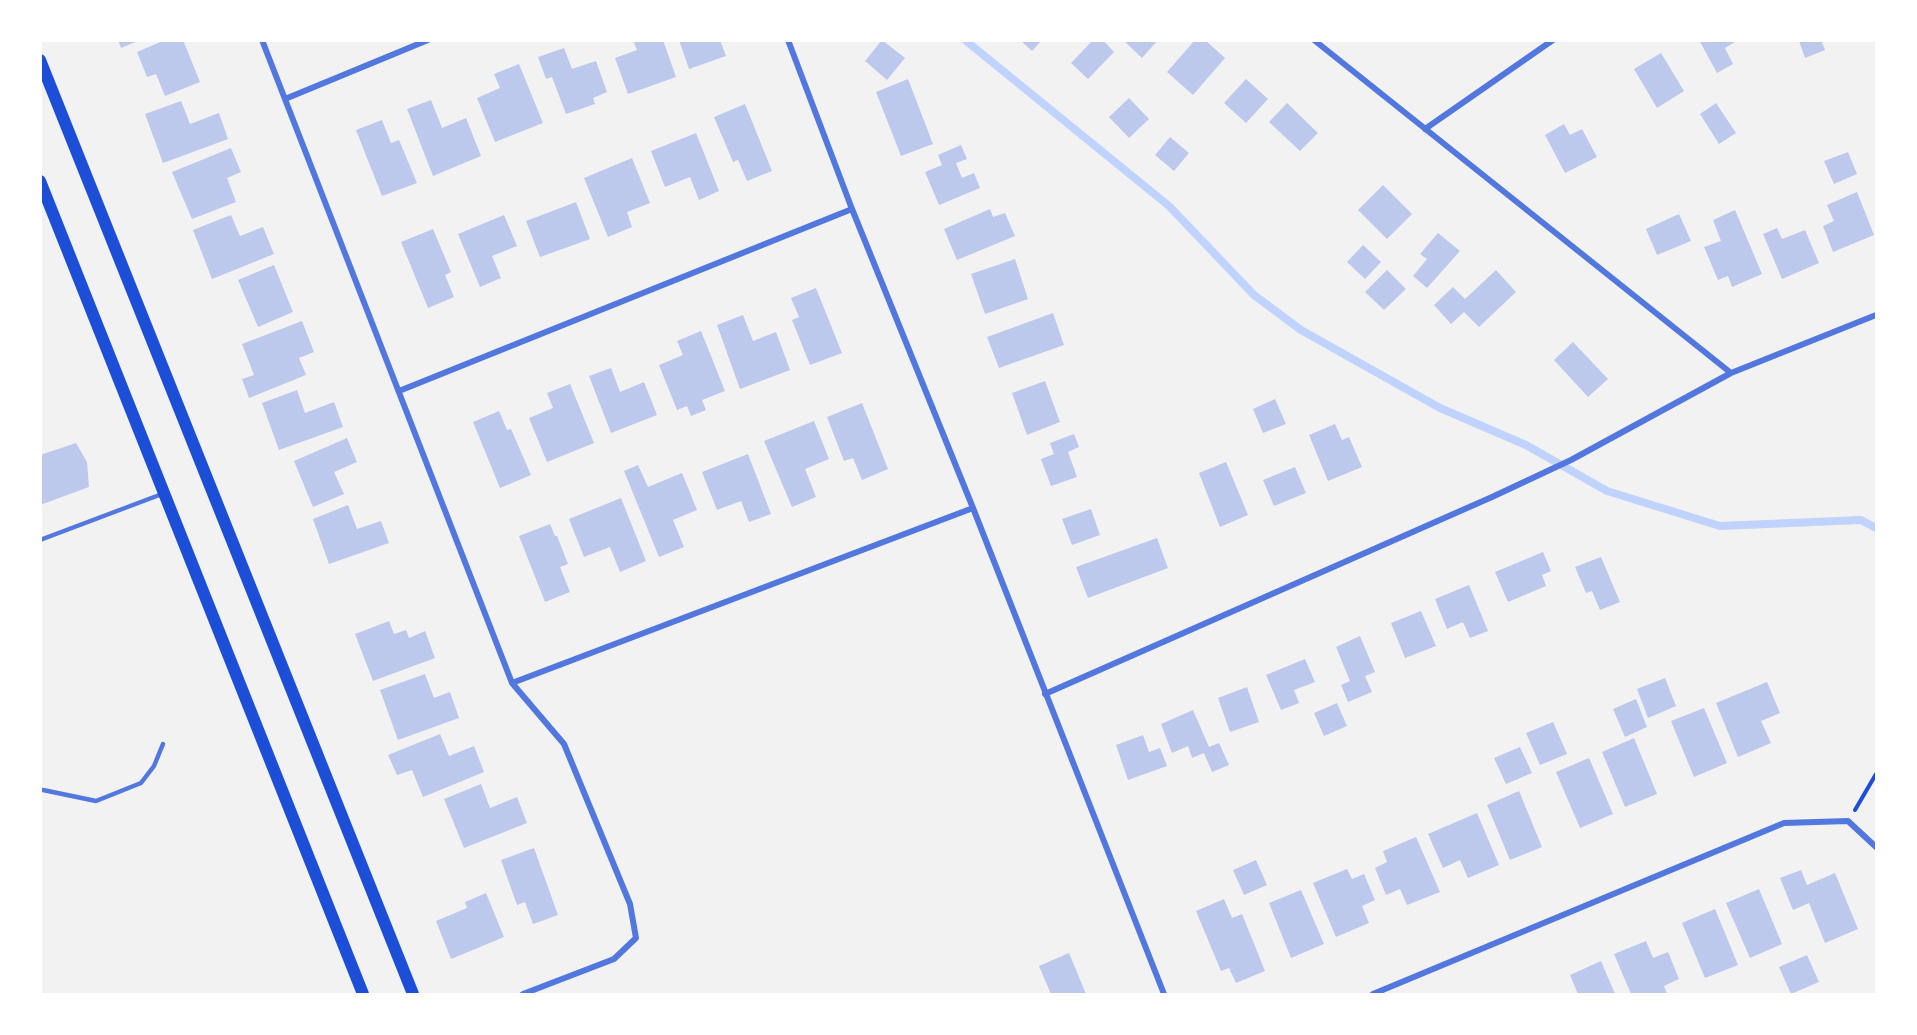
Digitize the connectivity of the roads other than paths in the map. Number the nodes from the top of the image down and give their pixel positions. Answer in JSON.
{"nodes":[{"id":1,"x":262,"y":40,"type":"edge"},
{"id":2,"x":428,"y":40,"type":"edge"},
{"id":3,"x":788,"y":40,"type":"edge"},
{"id":4,"x":1314,"y":40,"type":"edge"},
{"id":5,"x":1553,"y":40,"type":"edge"},
{"id":6,"x":40,"y":60,"type":"edge"},
{"id":7,"x":285,"y":99,"type":"junction"},
{"id":8,"x":1425,"y":129,"type":"junction"},
{"id":9,"x":40,"y":181,"type":"edge"},
{"id":10,"x":852,"y":209,"type":"junction"},
{"id":11,"x":1876,"y":315,"type":"edge"},
{"id":12,"x":1731,"y":373,"type":"junction"},
{"id":13,"x":399,"y":391,"type":"junction"},
{"id":14,"x":165,"y":493,"type":"junction"},
{"id":15,"x":973,"y":508,"type":"junction"},
{"id":16,"x":40,"y":540,"type":"edge"},
{"id":17,"x":512,"y":683,"type":"junction"},
{"id":18,"x":1045,"y":694,"type":"junction"},
{"id":19,"x":164,"y":744,"type":"dead end"},
{"id":20,"x":43,"y":790,"type":"dead end"},
{"id":21,"x":1876,"y":847,"type":"edge"},
{"id":22,"x":363,"y":994,"type":"edge"},
{"id":23,"x":413,"y":994,"type":"edge"},
{"id":24,"x":523,"y":994,"type":"edge"},
{"id":25,"x":1164,"y":994,"type":"edge"},
{"id":26,"x":1373,"y":994,"type":"edge"}],
"edges":[{"from":1,"to":7,"type":"street"},
{"from":2,"to":7,"type":"street"},
{"from":3,"to":10,"type":"street"},
{"from":4,"to":8,"type":"street"},
{"from":5,"to":8,"type":"street"},
{"from":6,"to":23,"type":"main road"},
{"from":7,"to":13,"type":"street"},
{"from":8,"to":12,"type":"street"},
{"from":9,"to":14,"type":"main road"},
{"from":10,"to":13,"type":"street"},
{"from":10,"to":15,"type":"street"},
{"from":11,"to":12,"type":"street"},
{"from":12,"to":18,"type":"street"},
{"from":13,"to":17,"type":"street"},
{"from":14,"to":16,"type":"lane"},
{"from":14,"to":22,"type":"main road"},
{"from":15,"to":17,"type":"street"},
{"from":15,"to":18,"type":"street"},
{"from":17,"to":24,"type":"street"},
{"from":18,"to":25,"type":"street"},
{"from":19,"to":20,"type":"lane"},
{"from":21,"to":26,"type":"street"}]}
